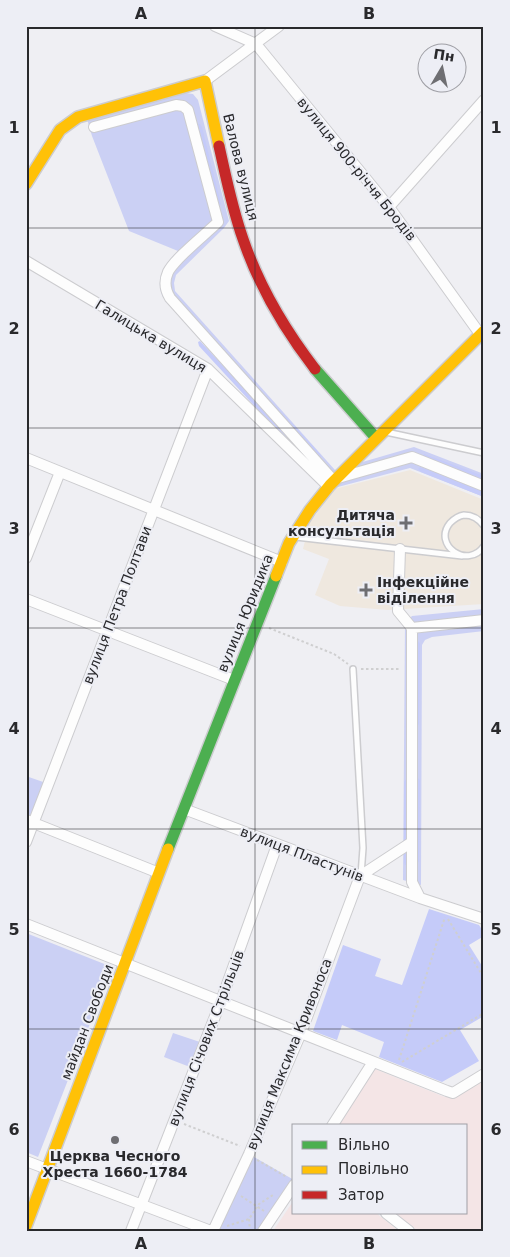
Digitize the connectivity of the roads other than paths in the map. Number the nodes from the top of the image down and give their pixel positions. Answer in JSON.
{"nodes":[{"id":1,"x":215,"y":26,"type":"edge"},
{"id":2,"x":279,"y":26,"type":"edge"},
{"id":3,"x":256,"y":44,"type":"junction"},
{"id":4,"x":205,"y":81,"type":"junction"},
{"id":5,"x":484,"y":100,"type":"edge"},
{"id":6,"x":94,"y":126,"type":"dead end"},
{"id":7,"x":26,"y":184,"type":"edge"},
{"id":8,"x":390,"y":207,"type":"junction"},
{"id":9,"x":26,"y":261,"type":"edge"},
{"id":10,"x":483,"y":334,"type":"edge"},
{"id":11,"x":208,"y":369,"type":"junction"},
{"id":12,"x":379,"y":435,"type":"junction"},
{"id":13,"x":484,"y":453,"type":"edge"},
{"id":14,"x":26,"y":458,"type":"edge"},
{"id":15,"x":60,"y":472,"type":"junction"},
{"id":16,"x":334,"y":482,"type":"junction"},
{"id":17,"x":484,"y":486,"type":"edge"},
{"id":18,"x":154,"y":510,"type":"junction"},
{"id":19,"x":484,"y":526,"type":"edge"},
{"id":20,"x":293,"y":536,"type":"junction"},
{"id":21,"x":484,"y":546,"type":"edge"},
{"id":22,"x":400,"y":549,"type":"junction"},
{"id":23,"x":462,"y":556,"type":"junction"},
{"id":24,"x":26,"y":558,"type":"edge"},
{"id":25,"x":282,"y":562,"type":"junction"},
{"id":26,"x":26,"y":599,"type":"edge"},
{"id":27,"x":484,"y":620,"type":"edge"},
{"id":28,"x":412,"y":628,"type":"junction"},
{"id":29,"x":107,"y":630,"type":"junction"},
{"id":30,"x":353,"y":669,"type":"road end"},
{"id":31,"x":234,"y":680,"type":"junction"},
{"id":32,"x":184,"y":810,"type":"junction"},
{"id":33,"x":30,"y":821,"type":"edge"},
{"id":34,"x":26,"y":842,"type":"edge"},
{"id":35,"x":412,"y":842,"type":"junction"},
{"id":36,"x":277,"y":845,"type":"junction"},
{"id":37,"x":159,"y":873,"type":"junction"},
{"id":38,"x":360,"y":876,"type":"junction"},
{"id":39,"x":420,"y":898,"type":"junction"},
{"id":40,"x":484,"y":918,"type":"edge"},
{"id":41,"x":26,"y":924,"type":"edge"},
{"id":42,"x":125,"y":963,"type":"junction"},
{"id":43,"x":221,"y":1001,"type":"junction"},
{"id":44,"x":301,"y":1033,"type":"junction"},
{"id":45,"x":373,"y":1062,"type":"junction"},
{"id":46,"x":484,"y":1074,"type":"edge"},
{"id":47,"x":333,"y":1124,"type":"edge"},
{"id":48,"x":26,"y":1161,"type":"edge"},
{"id":49,"x":47,"y":1169,"type":"junction"},
{"id":50,"x":292,"y":1188,"type":"edge"},
{"id":51,"x":142,"y":1204,"type":"junction"},
{"id":52,"x":387,"y":1214,"type":"edge"},
{"id":53,"x":26,"y":1226,"type":"edge"},
{"id":54,"x":132,"y":1231,"type":"edge"},
{"id":55,"x":213,"y":1231,"type":"edge"},
{"id":56,"x":263,"y":1231,"type":"edge"},
{"id":57,"x":409,"y":1231,"type":"edge"}],
"edges":[{"from":1,"to":3,"type":"street","name":"вулиця 900-річчя Бродів"},
{"from":2,"to":3,"type":"street"},
{"from":3,"to":4,"type":"street"},
{"from":3,"to":8,"type":"street","name":"вулиця 900-річчя Бродів"},
{"from":4,"to":7,"type":"street"},
{"from":4,"to":12,"type":"street","name":"Валова вулиця"},
{"from":5,"to":8,"type":"street"},
{"from":6,"to":16,"type":"street"},
{"from":8,"to":10,"type":"street","name":"вулиця 900-річчя Бродів"},
{"from":9,"to":11,"type":"street","name":"Галицька вулиця"},
{"from":10,"to":12,"type":"street","name":"вулиця Юридика"},
{"from":11,"to":16,"type":"street","name":"Галицька вулиця"},
{"from":11,"to":18,"type":"street","name":"вулиця Петра Полтави"},
{"from":12,"to":13,"type":"lane"},
{"from":12,"to":16,"type":"street","name":"вулиця Юридика"},
{"from":14,"to":15,"type":"street"},
{"from":15,"to":18,"type":"street"},
{"from":15,"to":24,"type":"street"},
{"from":16,"to":17,"type":"street"},
{"from":16,"to":20,"type":"street","name":"вулиця Юридика"},
{"from":18,"to":25,"type":"street"},
{"from":18,"to":29,"type":"street","name":"вулиця Петра Полтави"},
{"from":19,"to":23,"type":"lane"},
{"from":20,"to":22,"type":"lane"},
{"from":20,"to":25,"type":"street","name":"вулиця Юридика"},
{"from":21,"to":23,"type":"lane"},
{"from":22,"to":23,"type":"lane"},
{"from":22,"to":28,"type":"street"},
{"from":25,"to":31,"type":"street","name":"вулиця Юридика"},
{"from":26,"to":29,"type":"street"},
{"from":27,"to":28,"type":"street"},
{"from":28,"to":35,"type":"street"},
{"from":29,"to":31,"type":"street"},
{"from":29,"to":33,"type":"street","name":"вулиця Петра Полтави"},
{"from":30,"to":38,"type":"lane"},
{"from":31,"to":32,"type":"street","name":"вулиця Юридика"},
{"from":32,"to":36,"type":"street","name":"вулиця Пластунів"},
{"from":32,"to":37,"type":"street","name":"вулиця Юридика"},
{"from":33,"to":34,"type":"street","name":"вулиця Петра Полтави"},
{"from":33,"to":37,"type":"street"},
{"from":35,"to":38,"type":"street"},
{"from":35,"to":39,"type":"street"},
{"from":36,"to":38,"type":"street","name":"вулиця Пластунів"},
{"from":36,"to":43,"type":"street","name":"вулиця Січових Стрільців"},
{"from":37,"to":42,"type":"street","name":"вулиця Юридика"},
{"from":38,"to":39,"type":"street","name":"вулиця Пластунів"},
{"from":38,"to":44,"type":"street","name":"вулиця Максима Кривоноса"},
{"from":39,"to":40,"type":"street","name":"вулиця Пластунів"},
{"from":41,"to":42,"type":"street","name":"майдан Свободи"},
{"from":42,"to":43,"type":"street"},
{"from":42,"to":49,"type":"street","name":"майдан Свободи"},
{"from":43,"to":44,"type":"street"},
{"from":43,"to":51,"type":"street","name":"вулиця Січових Стрільців"},
{"from":44,"to":45,"type":"street"},
{"from":44,"to":55,"type":"street","name":"вулиця Максима Кривоноса"},
{"from":45,"to":46,"type":"street"},
{"from":45,"to":47,"type":"street"},
{"from":48,"to":49,"type":"street"},
{"from":49,"to":51,"type":"street"},
{"from":49,"to":53,"type":"street","name":"майдан Свободи"},
{"from":50,"to":56,"type":"street"},
{"from":51,"to":54,"type":"street","name":"вулиця Січових Стрільців"},
{"from":51,"to":55,"type":"street"},
{"from":52,"to":57,"type":"street"}]}
